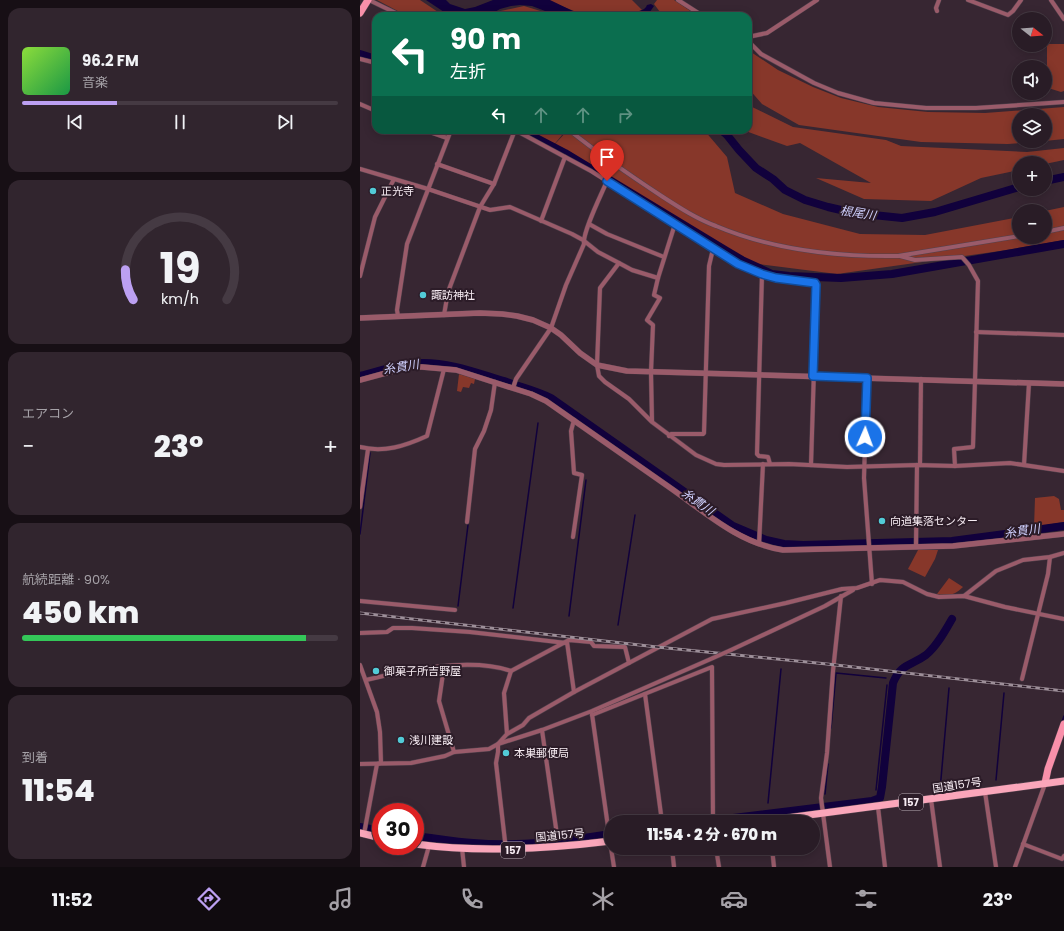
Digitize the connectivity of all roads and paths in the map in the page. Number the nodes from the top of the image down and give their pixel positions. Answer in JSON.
{"nodes":[{"id":1,"x":368,"y":0,"type":"edge"},
{"id":2,"x":678,"y":0,"type":"edge"},
{"id":3,"x":817,"y":0,"type":"edge"},
{"id":4,"x":939,"y":0,"type":"edge"},
{"id":5,"x":969,"y":0,"type":"edge"},
{"id":6,"x":1021,"y":0,"type":"edge"},
{"id":7,"x":1051,"y":0,"type":"edge"},
{"id":8,"x":937,"y":11,"type":"dead end"},
{"id":9,"x":394,"y":12,"type":"edge"},
{"id":10,"x":697,"y":12,"type":"edge"},
{"id":11,"x":360,"y":13,"type":"edge"},
{"id":12,"x":1064,"y":20,"type":"edge"},
{"id":13,"x":752,"y":36,"type":"edge"},
{"id":14,"x":752,"y":45,"type":"edge"},
{"id":15,"x":360,"y":59,"type":"edge"},
{"id":16,"x":372,"y":62,"type":"edge"},
{"id":17,"x":1064,"y":102,"type":"edge"},
{"id":18,"x":360,"y":104,"type":"edge"},
{"id":19,"x":372,"y":109,"type":"edge"},
{"id":20,"x":436,"y":134,"type":"edge"},
{"id":21,"x":449,"y":134,"type":"edge"},
{"id":22,"x":513,"y":134,"type":"edge"},
{"id":23,"x":522,"y":134,"type":"edge"},
{"id":24,"x":574,"y":134,"type":"edge"},
{"id":25,"x":447,"y":138,"type":"junction"},
{"id":26,"x":565,"y":157,"type":"junction"},
{"id":27,"x":437,"y":164,"type":"junction"},
{"id":28,"x":360,"y":169,"type":"edge"},
{"id":29,"x":394,"y":179,"type":"junction"},
{"id":30,"x":607,"y":181,"type":"junction"},
{"id":31,"x":494,"y":184,"type":"junction"},
{"id":32,"x":428,"y":189,"type":"junction"},
{"id":33,"x":480,"y":207,"type":"junction"},
{"id":34,"x":541,"y":221,"type":"junction"},
{"id":35,"x":589,"y":224,"type":"junction"},
{"id":36,"x":675,"y":224,"type":"junction"},
{"id":37,"x":1064,"y":228,"type":"edge"},
{"id":38,"x":1052,"y":231,"type":"edge"},
{"id":39,"x":1012,"y":237,"type":"edge"},
{"id":40,"x":583,"y":240,"type":"junction"},
{"id":41,"x":713,"y":249,"type":"junction"},
{"id":42,"x":898,"y":256,"type":"junction"},
{"id":43,"x":664,"y":258,"type":"junction"},
{"id":44,"x":619,"y":263,"type":"junction"},
{"id":45,"x":762,"y":274,"type":"junction"},
{"id":46,"x":360,"y":276,"type":"edge"},
{"id":47,"x":658,"y":278,"type":"junction"},
{"id":48,"x":444,"y":315,"type":"junction"},
{"id":49,"x":398,"y":316,"type":"junction"},
{"id":50,"x":361,"y":320,"type":"edge"},
{"id":51,"x":550,"y":328,"type":"junction"},
{"id":52,"x":976,"y":332,"type":"junction"},
{"id":53,"x":1064,"y":335,"type":"edge"},
{"id":54,"x":597,"y":365,"type":"junction"},
{"id":55,"x":444,"y":369,"type":"junction"},
{"id":56,"x":651,"y":372,"type":"junction"},
{"id":57,"x":705,"y":373,"type":"junction"},
{"id":58,"x":759,"y":375,"type":"junction"},
{"id":59,"x":813,"y":376,"type":"junction"},
{"id":60,"x":867,"y":378,"type":"junction"},
{"id":61,"x":921,"y":379,"type":"junction"},
{"id":62,"x":360,"y":380,"type":"edge"},
{"id":63,"x":975,"y":380,"type":"junction"},
{"id":64,"x":495,"y":382,"type":"junction"},
{"id":65,"x":1029,"y":383,"type":"junction"},
{"id":66,"x":1064,"y":384,"type":"edge"},
{"id":67,"x":515,"y":385,"type":"junction"},
{"id":68,"x":574,"y":420,"type":"junction"},
{"id":69,"x":652,"y":422,"type":"junction"},
{"id":70,"x":669,"y":436,"type":"junction"},
{"id":71,"x":360,"y":447,"type":"edge"},
{"id":72,"x":368,"y":449,"type":"junction"},
{"id":73,"x":763,"y":464,"type":"junction"},
{"id":74,"x":770,"y":464,"type":"junction"},
{"id":75,"x":1024,"y":464,"type":"junction"},
{"id":76,"x":811,"y":465,"type":"junction"},
{"id":77,"x":918,"y":465,"type":"junction"},
{"id":78,"x":864,"y":466,"type":"junction"},
{"id":79,"x":955,"y":466,"type":"junction"},
{"id":80,"x":1064,"y":471,"type":"edge"},
{"id":81,"x":360,"y":507,"type":"edge"},
{"id":82,"x":467,"y":522,"type":"dead end"},
{"id":83,"x":1064,"y":534,"type":"edge"},
{"id":84,"x":573,"y":536,"type":"dead end"},
{"id":85,"x":760,"y":540,"type":"junction"},
{"id":86,"x":916,"y":543,"type":"junction"},
{"id":87,"x":870,"y":546,"type":"junction"},
{"id":88,"x":1064,"y":554,"type":"edge"},
{"id":89,"x":1050,"y":557,"type":"junction"},
{"id":90,"x":872,"y":584,"type":"junction"},
{"id":91,"x":857,"y":588,"type":"junction"},
{"id":92,"x":841,"y":596,"type":"junction"},
{"id":93,"x":964,"y":596,"type":"junction"},
{"id":94,"x":360,"y":601,"type":"edge"},
{"id":95,"x":455,"y":610,"type":"dead end"},
{"id":96,"x":1038,"y":614,"type":"junction"},
{"id":97,"x":1064,"y":619,"type":"edge"},
{"id":98,"x":360,"y":633,"type":"edge"},
{"id":99,"x":567,"y":642,"type":"junction"},
{"id":100,"x":629,"y":663,"type":"junction"},
{"id":101,"x":360,"y":665,"type":"edge"},
{"id":102,"x":444,"y":667,"type":"junction"},
{"id":103,"x":511,"y":671,"type":"junction"},
{"id":104,"x":1022,"y":679,"type":"dead end"},
{"id":105,"x":366,"y":680,"type":"junction"},
{"id":106,"x":574,"y":692,"type":"junction"},
{"id":107,"x":645,"y":694,"type":"junction"},
{"id":108,"x":592,"y":713,"type":"junction"},
{"id":109,"x":1064,"y":724,"type":"edge"},
{"id":110,"x":542,"y":730,"type":"junction"},
{"id":111,"x":507,"y":734,"type":"junction"},
{"id":112,"x":498,"y":744,"type":"junction"},
{"id":113,"x":454,"y":752,"type":"junction"},
{"id":114,"x":360,"y":764,"type":"edge"},
{"id":115,"x":377,"y":764,"type":"junction"},
{"id":116,"x":1064,"y":781,"type":"edge"},
{"id":117,"x":1045,"y":783,"type":"junction"},
{"id":118,"x":985,"y":792,"type":"junction"},
{"id":119,"x":931,"y":799,"type":"junction"},
{"id":120,"x":878,"y":806,"type":"junction"},
{"id":121,"x":823,"y":812,"type":"junction"},
{"id":122,"x":607,"y":815,"type":"edge"},
{"id":123,"x":661,"y":815,"type":"edge"},
{"id":124,"x":713,"y":815,"type":"edge"},
{"id":125,"x":805,"y":815,"type":"edge"},
{"id":126,"x":363,"y":833,"type":"edge"},
{"id":127,"x":556,"y":835,"type":"dead end"},
{"id":128,"x":1023,"y":844,"type":"junction"},
{"id":129,"x":424,"y":845,"type":"edge"},
{"id":130,"x":604,"y":845,"type":"edge"},
{"id":131,"x":429,"y":846,"type":"junction"},
{"id":132,"x":462,"y":848,"type":"junction"},
{"id":133,"x":506,"y":850,"type":"junction"},
{"id":134,"x":612,"y":855,"type":"edge"},
{"id":135,"x":673,"y":855,"type":"edge"},
{"id":136,"x":717,"y":855,"type":"edge"},
{"id":137,"x":773,"y":855,"type":"edge"},
{"id":138,"x":1064,"y":856,"type":"edge"},
{"id":139,"x":423,"y":867,"type":"edge"},
{"id":140,"x":464,"y":867,"type":"edge"},
{"id":141,"x":614,"y":867,"type":"edge"},
{"id":142,"x":674,"y":867,"type":"edge"},
{"id":143,"x":719,"y":867,"type":"edge"},
{"id":144,"x":774,"y":867,"type":"edge"},
{"id":145,"x":830,"y":867,"type":"edge"},
{"id":146,"x":885,"y":867,"type":"edge"},
{"id":147,"x":940,"y":867,"type":"edge"},
{"id":148,"x":996,"y":867,"type":"edge"},
{"id":149,"x":1016,"y":867,"type":"edge"}],
"edges":[{"from":1,"to":9,"type":"street"},
{"from":1,"to":11,"type":"main road"},
{"from":2,"to":10,"type":"street"},
{"from":3,"to":13,"type":"street"},
{"from":4,"to":8,"type":"street"},
{"from":5,"to":6,"type":"street"},
{"from":7,"to":12,"type":"street"},
{"from":14,"to":17,"type":"street"},
{"from":15,"to":16,"type":"street"},
{"from":18,"to":19,"type":"street"},
{"from":20,"to":25,"type":"street"},
{"from":21,"to":25,"type":"street"},
{"from":22,"to":31,"type":"street"},
{"from":23,"to":26,"type":"street"},
{"from":24,"to":42,"type":"street"},
{"from":25,"to":27,"type":"street"},
{"from":26,"to":30,"type":"street"},
{"from":26,"to":34,"type":"street"},
{"from":27,"to":31,"type":"street"},
{"from":27,"to":32,"type":"street"},
{"from":28,"to":29,"type":"street"},
{"from":29,"to":32,"type":"street"},
{"from":29,"to":46,"type":"street"},
{"from":30,"to":35,"type":"street"},
{"from":30,"to":36,"type":"street"},
{"from":31,"to":33,"type":"street"},
{"from":32,"to":33,"type":"street"},
{"from":32,"to":49,"type":"street"},
{"from":33,"to":34,"type":"street"},
{"from":33,"to":48,"type":"street"},
{"from":34,"to":40,"type":"street"},
{"from":35,"to":40,"type":"street"},
{"from":35,"to":43,"type":"street"},
{"from":36,"to":41,"type":"street"},
{"from":36,"to":43,"type":"street"},
{"from":37,"to":38,"type":"street"},
{"from":39,"to":42,"type":"street"},
{"from":40,"to":44,"type":"street"},
{"from":40,"to":51,"type":"street"},
{"from":41,"to":45,"type":"street"},
{"from":41,"to":57,"type":"street"},
{"from":42,"to":52,"type":"street"},
{"from":43,"to":47,"type":"street"},
{"from":44,"to":47,"type":"street"},
{"from":44,"to":54,"type":"street"},
{"from":45,"to":58,"type":"street"},
{"from":45,"to":59,"type":"street"},
{"from":47,"to":56,"type":"street"},
{"from":48,"to":49,"type":"street"},
{"from":48,"to":51,"type":"street"},
{"from":49,"to":50,"type":"street"},
{"from":51,"to":54,"type":"street"},
{"from":51,"to":67,"type":"street"},
{"from":52,"to":53,"type":"street"},
{"from":52,"to":63,"type":"street"},
{"from":54,"to":56,"type":"street"},
{"from":54,"to":69,"type":"street"},
{"from":55,"to":62,"type":"street"},
{"from":55,"to":64,"type":"street"},
{"from":55,"to":72,"type":"street"},
{"from":56,"to":57,"type":"street"},
{"from":56,"to":69,"type":"street"},
{"from":57,"to":58,"type":"street"},
{"from":57,"to":70,"type":"street"},
{"from":58,"to":59,"type":"street"},
{"from":58,"to":74,"type":"street"},
{"from":59,"to":60,"type":"street"},
{"from":59,"to":76,"type":"street"},
{"from":60,"to":61,"type":"street"},
{"from":60,"to":78,"type":"street"},
{"from":61,"to":63,"type":"street"},
{"from":61,"to":77,"type":"street"},
{"from":63,"to":65,"type":"street"},
{"from":63,"to":79,"type":"street"},
{"from":64,"to":67,"type":"street"},
{"from":64,"to":82,"type":"street"},
{"from":65,"to":66,"type":"street"},
{"from":65,"to":75,"type":"street"},
{"from":67,"to":68,"type":"street"},
{"from":68,"to":84,"type":"street"},
{"from":68,"to":85,"type":"street"},
{"from":69,"to":70,"type":"street"},
{"from":70,"to":73,"type":"street"},
{"from":71,"to":72,"type":"street"},
{"from":72,"to":81,"type":"street"},
{"from":73,"to":74,"type":"street"},
{"from":73,"to":85,"type":"street"},
{"from":74,"to":76,"type":"street"},
{"from":75,"to":79,"type":"street"},
{"from":75,"to":80,"type":"street"},
{"from":76,"to":78,"type":"street"},
{"from":77,"to":78,"type":"street"},
{"from":77,"to":79,"type":"street"},
{"from":77,"to":86,"type":"street"},
{"from":78,"to":87,"type":"street"},
{"from":83,"to":86,"type":"street"},
{"from":85,"to":87,"type":"street"},
{"from":86,"to":87,"type":"street"},
{"from":87,"to":90,"type":"street"},
{"from":88,"to":89,"type":"street"},
{"from":89,"to":93,"type":"street"},
{"from":89,"to":96,"type":"street"},
{"from":90,"to":91,"type":"street"},
{"from":90,"to":93,"type":"street"},
{"from":91,"to":92,"type":"street"},
{"from":91,"to":100,"type":"street"},
{"from":92,"to":108,"type":"street","bridge":true},
{"from":92,"to":121,"type":"street"},
{"from":93,"to":96,"type":"street"},
{"from":94,"to":95,"type":"street"},
{"from":96,"to":97,"type":"street"},
{"from":96,"to":104,"type":"street"},
{"from":98,"to":99,"type":"street"},
{"from":99,"to":100,"type":"street"},
{"from":99,"to":103,"type":"street"},
{"from":99,"to":106,"type":"street"},
{"from":100,"to":106,"type":"street"},
{"from":101,"to":105,"type":"street"},
{"from":102,"to":103,"type":"street"},
{"from":102,"to":105,"type":"street"},
{"from":102,"to":113,"type":"street"},
{"from":103,"to":111,"type":"street"},
{"from":105,"to":115,"type":"street"},
{"from":106,"to":111,"type":"street"},
{"from":107,"to":108,"type":"street"},
{"from":107,"to":123,"type":"street"},
{"from":107,"to":124,"type":"street"},
{"from":108,"to":110,"type":"street"},
{"from":108,"to":122,"type":"street"},
{"from":109,"to":117,"type":"main road"},
{"from":110,"to":112,"type":"street"},
{"from":110,"to":127,"type":"street"},
{"from":111,"to":112,"type":"street"},
{"from":112,"to":113,"type":"street"},
{"from":112,"to":133,"type":"street"},
{"from":113,"to":115,"type":"street"},
{"from":114,"to":115,"type":"street"},
{"from":115,"to":126,"type":"street"},
{"from":116,"to":117,"type":"highway","name":"国道157号","number":"157"},
{"from":117,"to":118,"type":"highway","name":"国道157号","number":"157"},
{"from":117,"to":128,"type":"street"},
{"from":118,"to":119,"type":"highway","name":"国道157号","number":"157"},
{"from":118,"to":148,"type":"street"},
{"from":119,"to":120,"type":"highway","name":"国道157号","number":"157"},
{"from":119,"to":147,"type":"street"},
{"from":120,"to":121,"type":"highway","name":"国道157号","number":"157"},
{"from":120,"to":146,"type":"street"},
{"from":121,"to":125,"type":"highway","name":"国道157号","number":"157"},
{"from":121,"to":145,"type":"street"},
{"from":128,"to":138,"type":"street"},
{"from":128,"to":149,"type":"street"},
{"from":129,"to":131,"type":"highway","name":"国道157号","number":"157"},
{"from":130,"to":133,"type":"highway","name":"国道157号","number":"157"},
{"from":131,"to":132,"type":"highway","name":"国道157号","number":"157"},
{"from":131,"to":139,"type":"street"},
{"from":132,"to":133,"type":"highway","name":"国道157号","number":"157"},
{"from":132,"to":140,"type":"street"},
{"from":134,"to":141,"type":"street"},
{"from":135,"to":142,"type":"street"},
{"from":136,"to":143,"type":"street"},
{"from":137,"to":144,"type":"street"}]}
